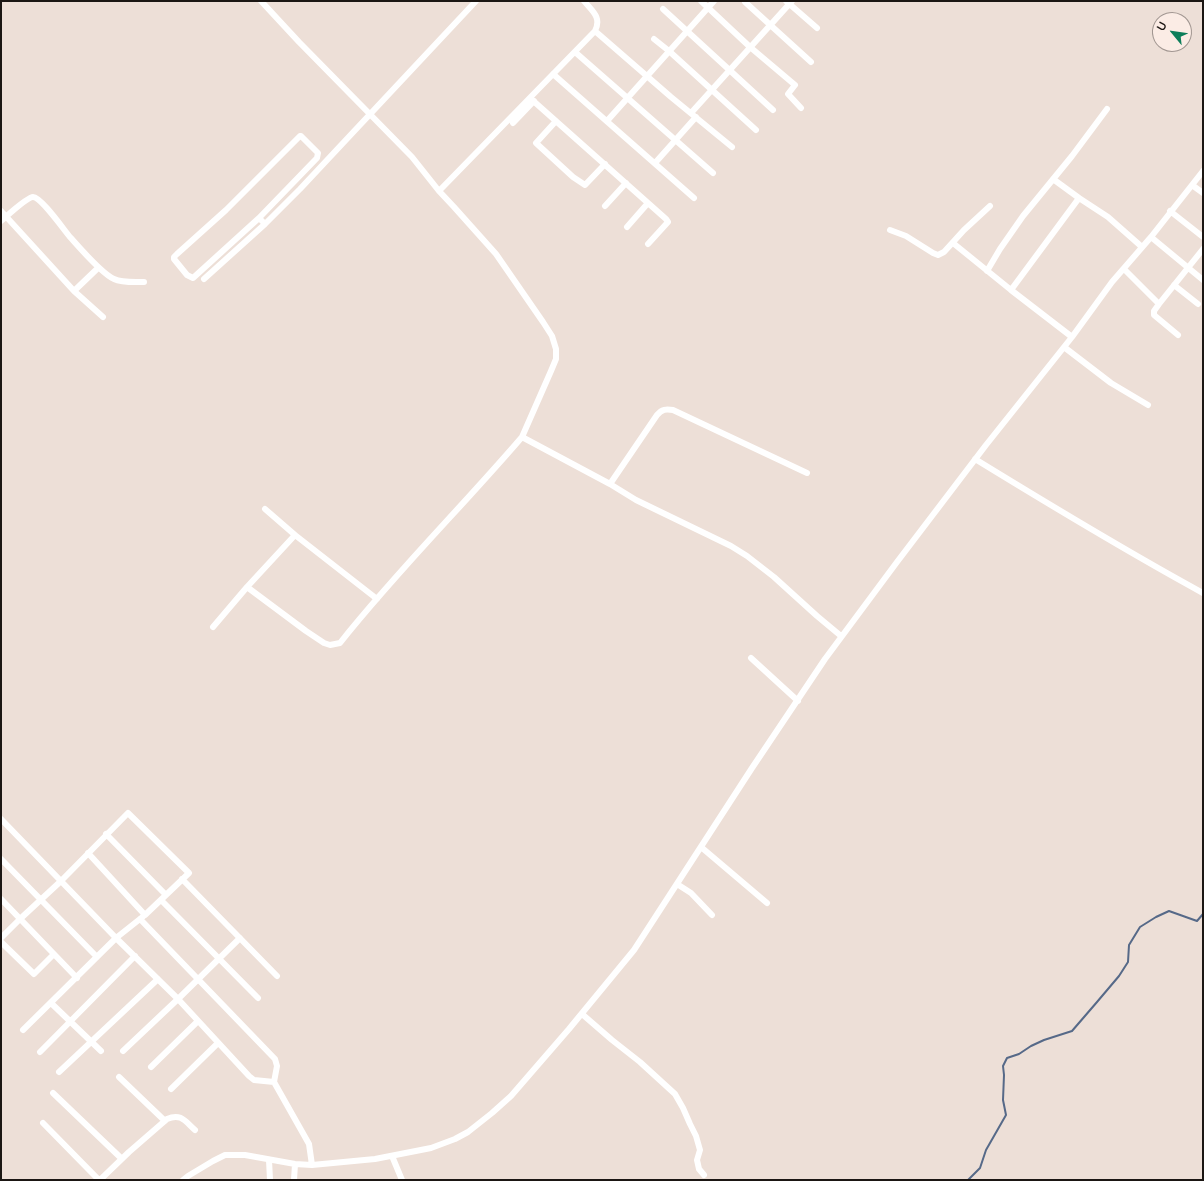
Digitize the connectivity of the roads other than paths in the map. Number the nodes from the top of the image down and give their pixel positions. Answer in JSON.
{"nodes":[{"id":1,"x":261,"y":1,"type":"edge"},
{"id":2,"x":476,"y":1,"type":"edge"},
{"id":3,"x":584,"y":1,"type":"edge"},
{"id":4,"x":701,"y":1,"type":"edge"},
{"id":5,"x":714,"y":1,"type":"edge"},
{"id":6,"x":745,"y":2,"type":"dead end"},
{"id":7,"x":789,"y":2,"type":"edge"},
{"id":8,"x":708,"y":8,"type":"junction"},
{"id":9,"x":663,"y":9,"type":"dead end"},
{"id":10,"x":770,"y":25,"type":"junction"},
{"id":11,"x":817,"y":28,"type":"dead end"},
{"id":12,"x":595,"y":31,"type":"junction"},
{"id":13,"x":687,"y":31,"type":"junction"},
{"id":14,"x":654,"y":39,"type":"dead end"},
{"id":15,"x":750,"y":47,"type":"junction"},
{"id":16,"x":670,"y":51,"type":"junction"},
{"id":17,"x":575,"y":52,"type":"junction"},
{"id":18,"x":811,"y":62,"type":"dead end"},
{"id":19,"x":729,"y":71,"type":"junction"},
{"id":20,"x":553,"y":74,"type":"junction"},
{"id":21,"x":648,"y":76,"type":"junction"},
{"id":22,"x":712,"y":90,"type":"junction"},
{"id":23,"x":628,"y":98,"type":"junction"},
{"id":24,"x":532,"y":99,"type":"junction"},
{"id":25,"x":802,"y":108,"type":"dead end"},
{"id":26,"x":1108,"y":109,"type":"dead end"},
{"id":27,"x":773,"y":110,"type":"dead end"},
{"id":28,"x":370,"y":114,"type":"junction"},
{"id":29,"x":694,"y":115,"type":"junction"},
{"id":30,"x":556,"y":121,"type":"junction"},
{"id":31,"x":607,"y":121,"type":"junction"},
{"id":32,"x":513,"y":123,"type":"dead end"},
{"id":33,"x":756,"y":130,"type":"dead end"},
{"id":34,"x":676,"y":140,"type":"junction"},
{"id":35,"x":732,"y":147,"type":"dead end"},
{"id":36,"x":655,"y":163,"type":"junction"},
{"id":37,"x":605,"y":164,"type":"junction"},
{"id":38,"x":1203,"y":172,"type":"edge"},
{"id":39,"x":713,"y":173,"type":"dead end"},
{"id":40,"x":1053,"y":179,"type":"junction"},
{"id":41,"x":626,"y":183,"type":"junction"},
{"id":42,"x":1192,"y":185,"type":"junction"},
{"id":43,"x":439,"y":191,"type":"junction"},
{"id":44,"x":1203,"y":193,"type":"edge"},
{"id":45,"x":694,"y":198,"type":"dead end"},
{"id":46,"x":1079,"y":198,"type":"junction"},
{"id":47,"x":648,"y":203,"type":"junction"},
{"id":48,"x":605,"y":206,"type":"dead end"},
{"id":49,"x":990,"y":206,"type":"dead end"},
{"id":50,"x":1,"y":211,"type":"edge"},
{"id":51,"x":1170,"y":211,"type":"junction"},
{"id":52,"x":259,"y":218,"type":"junction"},
{"id":53,"x":3,"y":219,"type":"edge"},
{"id":54,"x":265,"y":224,"type":"junction"},
{"id":55,"x":627,"y":227,"type":"dead end"},
{"id":56,"x":890,"y":230,"type":"dead end"},
{"id":57,"x":1151,"y":237,"type":"junction"},
{"id":58,"x":1203,"y":237,"type":"edge"},
{"id":59,"x":953,"y":243,"type":"junction"},
{"id":60,"x":648,"y":244,"type":"dead end"},
{"id":61,"x":1142,"y":247,"type":"junction"},
{"id":62,"x":1203,"y":249,"type":"edge"},
{"id":63,"x":98,"y":268,"type":"junction"},
{"id":64,"x":1188,"y":268,"type":"junction"},
{"id":65,"x":1124,"y":269,"type":"junction"},
{"id":66,"x":987,"y":271,"type":"junction"},
{"id":67,"x":204,"y":279,"type":"dead end"},
{"id":68,"x":1203,"y":280,"type":"edge"},
{"id":69,"x":144,"y":282,"type":"dead end"},
{"id":70,"x":1174,"y":285,"type":"junction"},
{"id":71,"x":1011,"y":290,"type":"junction"},
{"id":72,"x":74,"y":291,"type":"junction"},
{"id":73,"x":1159,"y":304,"type":"junction"},
{"id":74,"x":1198,"y":304,"type":"dead end"},
{"id":75,"x":103,"y":317,"type":"dead end"},
{"id":76,"x":1178,"y":336,"type":"dead end"},
{"id":77,"x":1072,"y":337,"type":"junction"},
{"id":78,"x":1064,"y":347,"type":"junction"},
{"id":79,"x":1148,"y":405,"type":"dead end"},
{"id":80,"x":522,"y":437,"type":"junction"},
{"id":81,"x":975,"y":459,"type":"junction"},
{"id":82,"x":807,"y":473,"type":"dead end"},
{"id":83,"x":610,"y":484,"type":"junction"},
{"id":84,"x":265,"y":509,"type":"dead end"},
{"id":85,"x":295,"y":535,"type":"junction"},
{"id":86,"x":248,"y":587,"type":"junction"},
{"id":87,"x":1203,"y":593,"type":"edge"},
{"id":88,"x":377,"y":599,"type":"junction"},
{"id":89,"x":213,"y":627,"type":"dead end"},
{"id":90,"x":841,"y":636,"type":"junction"},
{"id":91,"x":751,"y":658,"type":"dead end"},
{"id":92,"x":798,"y":701,"type":"junction"},
{"id":93,"x":1,"y":818,"type":"edge"},
{"id":94,"x":106,"y":834,"type":"junction"},
{"id":95,"x":701,"y":847,"type":"junction"},
{"id":96,"x":88,"y":853,"type":"junction"},
{"id":97,"x":1,"y":859,"type":"edge"},
{"id":98,"x":182,"y":879,"type":"junction"},
{"id":99,"x":60,"y":881,"type":"junction"},
{"id":100,"x":677,"y":884,"type":"junction"},
{"id":101,"x":163,"y":897,"type":"junction"},
{"id":102,"x":1,"y":899,"type":"edge"},
{"id":103,"x":41,"y":899,"type":"junction"},
{"id":104,"x":768,"y":904,"type":"dead end"},
{"id":105,"x":145,"y":915,"type":"junction"},
{"id":106,"x":712,"y":915,"type":"dead end"},
{"id":107,"x":20,"y":919,"type":"junction"},
{"id":108,"x":140,"y":919,"type":"junction"},
{"id":109,"x":1,"y":938,"type":"edge"},
{"id":110,"x":116,"y":938,"type":"junction"},
{"id":111,"x":240,"y":938,"type":"junction"},
{"id":112,"x":1,"y":942,"type":"edge"},
{"id":113,"x":54,"y":954,"type":"junction"},
{"id":114,"x":135,"y":956,"type":"junction"},
{"id":115,"x":97,"y":957,"type":"junction"},
{"id":116,"x":220,"y":959,"type":"junction"},
{"id":117,"x":277,"y":976,"type":"dead end"},
{"id":118,"x":77,"y":978,"type":"junction"},
{"id":119,"x":158,"y":979,"type":"junction"},
{"id":120,"x":198,"y":979,"type":"junction"},
{"id":121,"x":258,"y":998,"type":"dead end"},
{"id":122,"x":178,"y":999,"type":"junction"},
{"id":123,"x":51,"y":1003,"type":"junction"},
{"id":124,"x":582,"y":1014,"type":"junction"},
{"id":125,"x":198,"y":1021,"type":"junction"},
{"id":126,"x":70,"y":1022,"type":"junction"},
{"id":127,"x":23,"y":1030,"type":"dead end"},
{"id":128,"x":91,"y":1042,"type":"junction"},
{"id":129,"x":218,"y":1043,"type":"junction"},
{"id":130,"x":101,"y":1051,"type":"dead end"},
{"id":131,"x":123,"y":1051,"type":"dead end"},
{"id":132,"x":40,"y":1052,"type":"dead end"},
{"id":133,"x":151,"y":1067,"type":"dead end"},
{"id":134,"x":59,"y":1072,"type":"dead end"},
{"id":135,"x":119,"y":1077,"type":"dead end"},
{"id":136,"x":274,"y":1082,"type":"junction"},
{"id":137,"x":171,"y":1089,"type":"dead end"},
{"id":138,"x":53,"y":1093,"type":"dead end"},
{"id":139,"x":165,"y":1121,"type":"junction"},
{"id":140,"x":43,"y":1124,"type":"dead end"},
{"id":141,"x":195,"y":1130,"type":"dead end"},
{"id":142,"x":392,"y":1156,"type":"junction"},
{"id":143,"x":122,"y":1159,"type":"junction"},
{"id":144,"x":269,"y":1160,"type":"junction"},
{"id":145,"x":294,"y":1164,"type":"junction"},
{"id":146,"x":312,"y":1165,"type":"junction"},
{"id":147,"x":704,"y":1175,"type":"dead end"},
{"id":148,"x":187,"y":1179,"type":"edge"},
{"id":149,"x":100,"y":1180,"type":"edge"},
{"id":150,"x":270,"y":1180,"type":"edge"},
{"id":151,"x":294,"y":1180,"type":"edge"},
{"id":152,"x":402,"y":1180,"type":"edge"}],
"edges":[{"from":1,"to":28,"type":"street"},
{"from":2,"to":28,"type":"street"},
{"from":3,"to":12,"type":"street"},
{"from":4,"to":8,"type":"street"},
{"from":5,"to":8,"type":"street"},
{"from":6,"to":10,"type":"street"},
{"from":7,"to":10,"type":"street"},
{"from":7,"to":11,"type":"street"},
{"from":8,"to":13,"type":"street"},
{"from":8,"to":15,"type":"street"},
{"from":9,"to":13,"type":"street"},
{"from":10,"to":15,"type":"street"},
{"from":10,"to":18,"type":"street"},
{"from":12,"to":17,"type":"street"},
{"from":12,"to":21,"type":"street"},
{"from":13,"to":16,"type":"street"},
{"from":13,"to":19,"type":"street"},
{"from":14,"to":16,"type":"street"},
{"from":15,"to":19,"type":"street"},
{"from":15,"to":25,"type":"street"},
{"from":16,"to":21,"type":"street"},
{"from":16,"to":22,"type":"street"},
{"from":17,"to":20,"type":"street"},
{"from":17,"to":23,"type":"street"},
{"from":19,"to":22,"type":"street"},
{"from":19,"to":27,"type":"street"},
{"from":20,"to":24,"type":"street"},
{"from":20,"to":31,"type":"street"},
{"from":21,"to":23,"type":"street"},
{"from":21,"to":29,"type":"street"},
{"from":22,"to":29,"type":"street"},
{"from":22,"to":33,"type":"street"},
{"from":23,"to":31,"type":"street"},
{"from":23,"to":34,"type":"street"},
{"from":24,"to":30,"type":"street"},
{"from":24,"to":32,"type":"street"},
{"from":24,"to":43,"type":"street"},
{"from":26,"to":40,"type":"street"},
{"from":28,"to":43,"type":"street"},
{"from":28,"to":54,"type":"street"},
{"from":29,"to":34,"type":"street"},
{"from":29,"to":35,"type":"street"},
{"from":30,"to":37,"type":"street"},
{"from":30,"to":37,"type":"street"},
{"from":31,"to":36,"type":"street"},
{"from":34,"to":36,"type":"street"},
{"from":34,"to":39,"type":"street"},
{"from":36,"to":45,"type":"street"},
{"from":37,"to":41,"type":"street"},
{"from":38,"to":42,"type":"street"},
{"from":40,"to":46,"type":"street"},
{"from":40,"to":66,"type":"street"},
{"from":41,"to":47,"type":"street"},
{"from":41,"to":48,"type":"street"},
{"from":42,"to":44,"type":"street"},
{"from":42,"to":51,"type":"street"},
{"from":43,"to":80,"type":"street"},
{"from":46,"to":61,"type":"street"},
{"from":46,"to":71,"type":"street"},
{"from":47,"to":55,"type":"street"},
{"from":47,"to":60,"type":"street"},
{"from":49,"to":59,"type":"street"},
{"from":50,"to":53,"type":"street"},
{"from":51,"to":57,"type":"street"},
{"from":51,"to":58,"type":"street"},
{"from":52,"to":52,"type":"street"},
{"from":52,"to":54,"type":"street"},
{"from":53,"to":63,"type":"street"},
{"from":53,"to":72,"type":"street"},
{"from":54,"to":67,"type":"street"},
{"from":56,"to":59,"type":"street"},
{"from":57,"to":61,"type":"street"},
{"from":57,"to":64,"type":"street"},
{"from":59,"to":66,"type":"street"},
{"from":61,"to":65,"type":"street"},
{"from":62,"to":64,"type":"street"},
{"from":63,"to":69,"type":"street"},
{"from":63,"to":72,"type":"street"},
{"from":64,"to":68,"type":"street"},
{"from":64,"to":70,"type":"street"},
{"from":65,"to":73,"type":"street"},
{"from":65,"to":77,"type":"street"},
{"from":66,"to":71,"type":"street"},
{"from":70,"to":73,"type":"street"},
{"from":70,"to":74,"type":"street"},
{"from":71,"to":77,"type":"street"},
{"from":72,"to":75,"type":"street"},
{"from":73,"to":76,"type":"street"},
{"from":77,"to":78,"type":"street"},
{"from":78,"to":79,"type":"street"},
{"from":78,"to":81,"type":"street"},
{"from":80,"to":83,"type":"street"},
{"from":80,"to":88,"type":"street"},
{"from":81,"to":87,"type":"street"},
{"from":81,"to":90,"type":"street"},
{"from":82,"to":83,"type":"street"},
{"from":83,"to":90,"type":"street"},
{"from":84,"to":85,"type":"street"},
{"from":85,"to":86,"type":"street"},
{"from":85,"to":88,"type":"street"},
{"from":86,"to":88,"type":"street"},
{"from":86,"to":89,"type":"street"},
{"from":90,"to":92,"type":"street"},
{"from":91,"to":92,"type":"street"},
{"from":92,"to":95,"type":"street"},
{"from":93,"to":99,"type":"street"},
{"from":94,"to":96,"type":"street"},
{"from":94,"to":98,"type":"street"},
{"from":94,"to":101,"type":"street"},
{"from":95,"to":100,"type":"street"},
{"from":95,"to":104,"type":"street"},
{"from":96,"to":99,"type":"street"},
{"from":96,"to":105,"type":"street"},
{"from":97,"to":103,"type":"street"},
{"from":98,"to":101,"type":"street"},
{"from":98,"to":111,"type":"street"},
{"from":99,"to":103,"type":"street"},
{"from":99,"to":110,"type":"street"},
{"from":100,"to":106,"type":"street"},
{"from":100,"to":124,"type":"street"},
{"from":101,"to":105,"type":"street"},
{"from":101,"to":116,"type":"street"},
{"from":102,"to":107,"type":"street"},
{"from":103,"to":107,"type":"street"},
{"from":103,"to":115,"type":"street"},
{"from":105,"to":108,"type":"street"},
{"from":107,"to":109,"type":"street"},
{"from":107,"to":113,"type":"street"},
{"from":108,"to":110,"type":"street"},
{"from":108,"to":120,"type":"street"},
{"from":110,"to":114,"type":"street"},
{"from":110,"to":115,"type":"street"},
{"from":111,"to":116,"type":"street"},
{"from":111,"to":117,"type":"street"},
{"from":112,"to":113,"type":"street"},
{"from":113,"to":118,"type":"street"},
{"from":114,"to":119,"type":"street"},
{"from":114,"to":126,"type":"street"},
{"from":115,"to":118,"type":"street"},
{"from":116,"to":120,"type":"street"},
{"from":116,"to":121,"type":"street"},
{"from":118,"to":123,"type":"street"},
{"from":119,"to":122,"type":"street"},
{"from":119,"to":128,"type":"street"},
{"from":120,"to":122,"type":"street"},
{"from":120,"to":136,"type":"street"},
{"from":122,"to":125,"type":"street"},
{"from":122,"to":131,"type":"street"},
{"from":123,"to":126,"type":"street"},
{"from":123,"to":127,"type":"street"},
{"from":124,"to":142,"type":"street"},
{"from":124,"to":147,"type":"street"},
{"from":125,"to":129,"type":"street"},
{"from":125,"to":133,"type":"street"},
{"from":126,"to":128,"type":"street"},
{"from":126,"to":132,"type":"street"},
{"from":128,"to":130,"type":"street"},
{"from":128,"to":134,"type":"street"},
{"from":129,"to":136,"type":"street"},
{"from":129,"to":137,"type":"street"},
{"from":135,"to":139,"type":"street"},
{"from":136,"to":146,"type":"street"},
{"from":138,"to":143,"type":"street"},
{"from":139,"to":141,"type":"street"},
{"from":139,"to":143,"type":"street"},
{"from":140,"to":149,"type":"street"},
{"from":142,"to":146,"type":"street"},
{"from":142,"to":152,"type":"street"},
{"from":143,"to":149,"type":"street"},
{"from":144,"to":145,"type":"street"},
{"from":144,"to":148,"type":"street"},
{"from":144,"to":150,"type":"street"},
{"from":145,"to":146,"type":"street"},
{"from":145,"to":151,"type":"street"}]}
